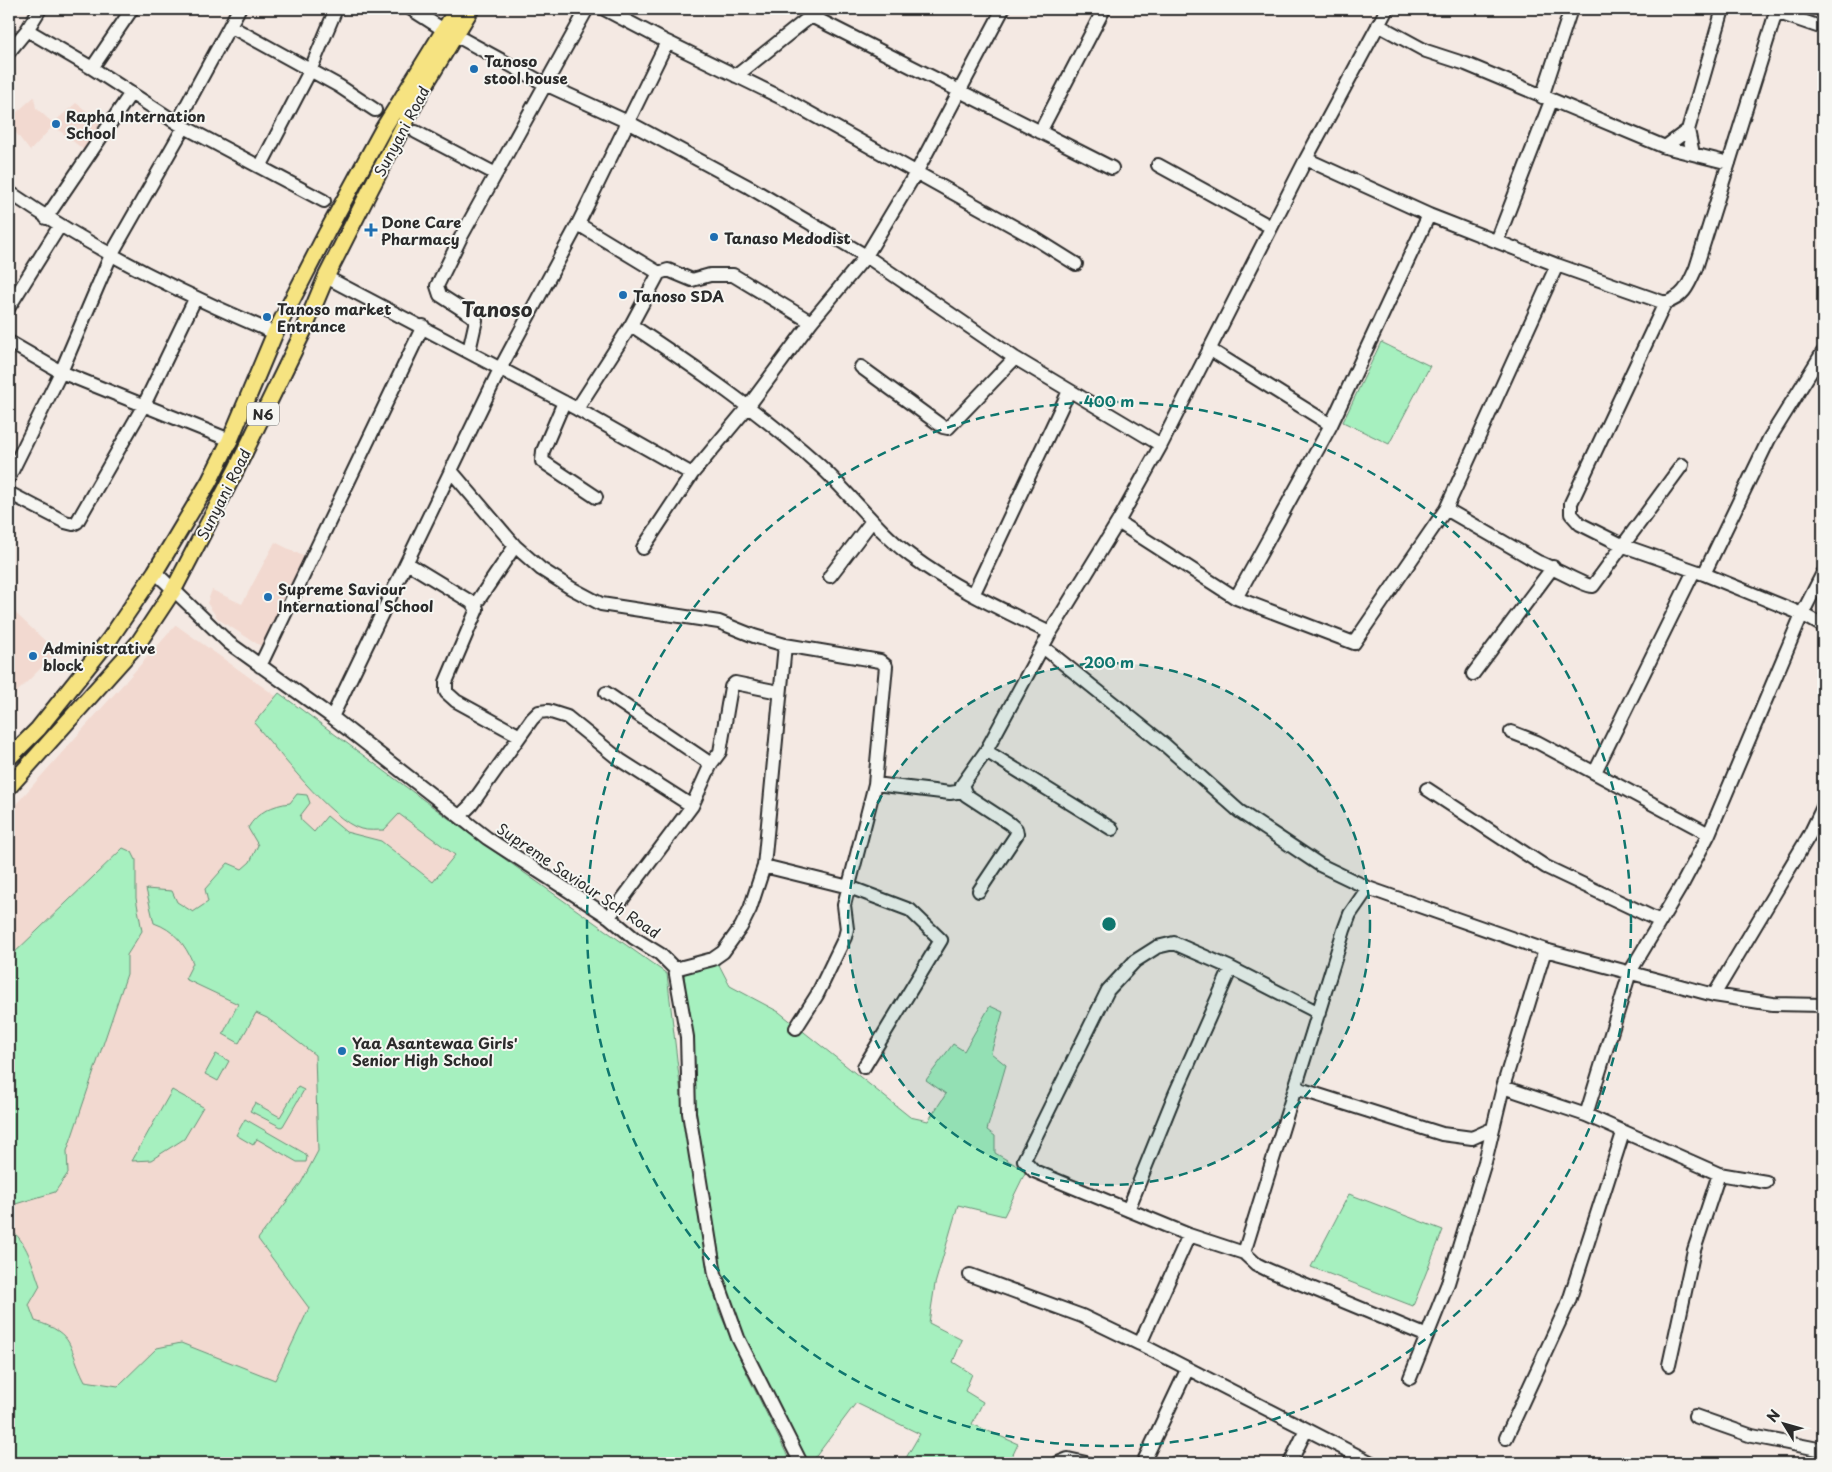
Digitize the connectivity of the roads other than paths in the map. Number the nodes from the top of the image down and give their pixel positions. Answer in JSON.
{"nodes":[{"id":1,"x":40,"y":9,"type":"edge"},
{"id":2,"x":132,"y":9,"type":"edge"},
{"id":3,"x":239,"y":9,"type":"edge"},
{"id":4,"x":336,"y":9,"type":"edge"},
{"id":5,"x":411,"y":9,"type":"edge"},
{"id":6,"x":457,"y":9,"type":"edge"},
{"id":7,"x":471,"y":9,"type":"edge"},
{"id":8,"x":587,"y":9,"type":"edge"},
{"id":9,"x":604,"y":9,"type":"edge"},
{"id":10,"x":1003,"y":9,"type":"edge"},
{"id":11,"x":1104,"y":9,"type":"edge"},
{"id":12,"x":1387,"y":9,"type":"edge"},
{"id":13,"x":1571,"y":9,"type":"edge"},
{"id":14,"x":1723,"y":9,"type":"edge"},
{"id":15,"x":1776,"y":11,"type":"edge"},
{"id":16,"x":812,"y":12,"type":"edge"},
{"id":17,"x":1378,"y":25,"type":"junction"},
{"id":18,"x":230,"y":26,"type":"junction"},
{"id":19,"x":1823,"y":28,"type":"edge"},
{"id":20,"x":27,"y":30,"type":"junction"},
{"id":21,"x":450,"y":32,"type":"junction"},
{"id":22,"x":667,"y":42,"type":"junction"},
{"id":23,"x":9,"y":52,"type":"edge"},
{"id":24,"x":92,"y":68,"type":"junction"},
{"id":25,"x":310,"y":71,"type":"junction"},
{"id":26,"x":736,"y":76,"type":"junction"},
{"id":27,"x":546,"y":84,"type":"junction"},
{"id":28,"x":958,"y":91,"type":"junction"},
{"id":29,"x":131,"y":93,"type":"junction"},
{"id":30,"x":1546,"y":99,"type":"junction"},
{"id":31,"x":375,"y":110,"type":"dead end"},
{"id":32,"x":628,"y":122,"type":"junction"},
{"id":33,"x":181,"y":125,"type":"junction"},
{"id":34,"x":1688,"y":130,"type":"junction"},
{"id":35,"x":416,"y":132,"type":"dead end"},
{"id":36,"x":1040,"y":132,"type":"junction"},
{"id":37,"x":1665,"y":148,"type":"junction"},
{"id":38,"x":1693,"y":154,"type":"junction"},
{"id":39,"x":1306,"y":159,"type":"junction"},
{"id":40,"x":1729,"y":163,"type":"junction"},
{"id":41,"x":1158,"y":165,"type":"dead end"},
{"id":42,"x":260,"y":167,"type":"junction"},
{"id":43,"x":1112,"y":168,"type":"dead end"},
{"id":44,"x":917,"y":171,"type":"junction"},
{"id":45,"x":496,"y":174,"type":"junction"},
{"id":46,"x":9,"y":192,"type":"edge"},
{"id":47,"x":324,"y":201,"type":"dead end"},
{"id":48,"x":1429,"y":215,"type":"junction"},
{"id":49,"x":46,"y":218,"type":"junction"},
{"id":50,"x":578,"y":224,"type":"junction"},
{"id":51,"x":59,"y":227,"type":"junction"},
{"id":52,"x":1272,"y":227,"type":"junction"},
{"id":53,"x":1497,"y":241,"type":"junction"},
{"id":54,"x":111,"y":255,"type":"junction"},
{"id":55,"x":866,"y":256,"type":"junction"},
{"id":56,"x":1076,"y":264,"type":"dead end"},
{"id":57,"x":1556,"y":265,"type":"junction"},
{"id":58,"x":660,"y":273,"type":"junction"},
{"id":59,"x":326,"y":277,"type":"junction"},
{"id":60,"x":195,"y":299,"type":"junction"},
{"id":61,"x":1666,"y":303,"type":"junction"},
{"id":62,"x":9,"y":307,"type":"edge"},
{"id":63,"x":810,"y":322,"type":"junction"},
{"id":64,"x":631,"y":325,"type":"junction"},
{"id":65,"x":423,"y":326,"type":"junction"},
{"id":66,"x":275,"y":333,"type":"junction"},
{"id":67,"x":9,"y":342,"type":"edge"},
{"id":68,"x":1210,"y":349,"type":"junction"},
{"id":69,"x":468,"y":352,"type":"junction"},
{"id":70,"x":1823,"y":352,"type":"edge"},
{"id":71,"x":1015,"y":358,"type":"junction"},
{"id":72,"x":861,"y":367,"type":"dead end"},
{"id":73,"x":500,"y":369,"type":"junction"},
{"id":74,"x":61,"y":372,"type":"junction"},
{"id":75,"x":1069,"y":392,"type":"junction"},
{"id":76,"x":564,"y":402,"type":"junction"},
{"id":77,"x":144,"y":405,"type":"junction"},
{"id":78,"x":747,"y":408,"type":"junction"},
{"id":79,"x":577,"y":409,"type":"junction"},
{"id":80,"x":1330,"y":425,"type":"junction"},
{"id":81,"x":230,"y":440,"type":"junction"},
{"id":82,"x":1161,"y":445,"type":"junction"},
{"id":83,"x":1682,"y":465,"type":"dead end"},
{"id":84,"x":452,"y":472,"type":"junction"},
{"id":85,"x":692,"y":474,"type":"junction"},
{"id":86,"x":9,"y":478,"type":"edge"},
{"id":87,"x":9,"y":493,"type":"edge"},
{"id":88,"x":596,"y":498,"type":"dead end"},
{"id":89,"x":1446,"y":509,"type":"junction"},
{"id":90,"x":872,"y":521,"type":"junction"},
{"id":91,"x":1118,"y":522,"type":"junction"},
{"id":92,"x":515,"y":546,"type":"junction"},
{"id":93,"x":1624,"y":546,"type":"junction"},
{"id":94,"x":643,"y":548,"type":"dead end"},
{"id":95,"x":407,"y":563,"type":"junction"},
{"id":96,"x":1553,"y":567,"type":"junction"},
{"id":97,"x":155,"y":572,"type":"junction"},
{"id":98,"x":1699,"y":572,"type":"junction"},
{"id":99,"x":1823,"y":572,"type":"edge"},
{"id":100,"x":830,"y":576,"type":"dead end"},
{"id":101,"x":174,"y":589,"type":"junction"},
{"id":102,"x":973,"y":595,"type":"junction"},
{"id":103,"x":1236,"y":598,"type":"junction"},
{"id":104,"x":475,"y":606,"type":"junction"},
{"id":105,"x":1802,"y":614,"type":"junction"},
{"id":106,"x":1823,"y":626,"type":"edge"},
{"id":107,"x":1050,"y":633,"type":"junction"},
{"id":108,"x":785,"y":645,"type":"junction"},
{"id":109,"x":1043,"y":647,"type":"junction"},
{"id":110,"x":260,"y":666,"type":"junction"},
{"id":111,"x":1473,"y":674,"type":"dead end"},
{"id":112,"x":780,"y":692,"type":"junction"},
{"id":113,"x":606,"y":693,"type":"dead end"},
{"id":114,"x":332,"y":717,"type":"junction"},
{"id":115,"x":1511,"y":732,"type":"dead end"},
{"id":116,"x":520,"y":736,"type":"junction"},
{"id":117,"x":986,"y":751,"type":"junction"},
{"id":118,"x":9,"y":758,"type":"edge"},
{"id":119,"x":711,"y":764,"type":"junction"},
{"id":120,"x":1595,"y":772,"type":"junction"},
{"id":121,"x":875,"y":784,"type":"junction"},
{"id":122,"x":9,"y":787,"type":"edge"},
{"id":123,"x":1427,"y":789,"type":"dead end"},
{"id":124,"x":958,"y":793,"type":"junction"},
{"id":125,"x":692,"y":806,"type":"junction"},
{"id":126,"x":1823,"y":807,"type":"edge"},
{"id":127,"x":460,"y":816,"type":"junction"},
{"id":128,"x":1112,"y":828,"type":"dead end"},
{"id":129,"x":1709,"y":834,"type":"junction"},
{"id":130,"x":764,"y":866,"type":"junction"},
{"id":131,"x":848,"y":886,"type":"junction"},
{"id":132,"x":1368,"y":888,"type":"junction"},
{"id":133,"x":979,"y":891,"type":"dead end"},
{"id":134,"x":609,"y":917,"type":"junction"},
{"id":135,"x":1660,"y":921,"type":"junction"},
{"id":136,"x":1545,"y":950,"type":"junction"},
{"id":137,"x":1231,"y":968,"type":"junction"},
{"id":138,"x":675,"y":969,"type":"junction"},
{"id":139,"x":1630,"y":972,"type":"junction"},
{"id":140,"x":1714,"y":995,"type":"junction"},
{"id":141,"x":1823,"y":1004,"type":"edge"},
{"id":142,"x":1319,"y":1013,"type":"junction"},
{"id":143,"x":796,"y":1028,"type":"dead end"},
{"id":144,"x":864,"y":1067,"type":"dead end"},
{"id":145,"x":1502,"y":1086,"type":"junction"},
{"id":146,"x":1296,"y":1088,"type":"junction"},
{"id":147,"x":1586,"y":1115,"type":"junction"},
{"id":148,"x":1492,"y":1129,"type":"junction"},
{"id":149,"x":1623,"y":1133,"type":"junction"},
{"id":150,"x":1718,"y":1174,"type":"junction"},
{"id":151,"x":1766,"y":1182,"type":"dead end"},
{"id":152,"x":1128,"y":1210,"type":"junction"},
{"id":153,"x":1189,"y":1235,"type":"junction"},
{"id":154,"x":1244,"y":1253,"type":"junction"},
{"id":155,"x":970,"y":1275,"type":"dead end"},
{"id":156,"x":1425,"y":1335,"type":"junction"},
{"id":157,"x":1140,"y":1344,"type":"junction"},
{"id":158,"x":1669,"y":1365,"type":"dead end"},
{"id":159,"x":1187,"y":1370,"type":"junction"},
{"id":160,"x":1410,"y":1378,"type":"dead end"},
{"id":161,"x":1695,"y":1416,"type":"dead end"},
{"id":162,"x":1306,"y":1430,"type":"junction"},
{"id":163,"x":1506,"y":1438,"type":"dead end"},
{"id":164,"x":1823,"y":1450,"type":"edge"},
{"id":165,"x":801,"y":1463,"type":"edge"},
{"id":166,"x":1058,"y":1463,"type":"edge"},
{"id":167,"x":1086,"y":1463,"type":"edge"},
{"id":168,"x":1144,"y":1463,"type":"edge"},
{"id":169,"x":1290,"y":1463,"type":"edge"},
{"id":170,"x":1372,"y":1463,"type":"edge"}],
"edges":[{"from":1,"to":20,"type":"street"},
{"from":2,"to":24,"type":"street"},
{"from":3,"to":18,"type":"street"},
{"from":4,"to":25,"type":"street"},
{"from":5,"to":21,"type":"street"},
{"from":6,"to":21,"type":"main road","name":"Sunyani Road","number":"N6"},
{"from":7,"to":21,"type":"main road","name":"Sunyani Road","number":"N6"},
{"from":8,"to":27,"type":"street"},
{"from":9,"to":22,"type":"street"},
{"from":10,"to":28,"type":"street"},
{"from":11,"to":36,"type":"street"},
{"from":12,"to":17,"type":"street"},
{"from":13,"to":30,"type":"street"},
{"from":14,"to":34,"type":"street"},
{"from":15,"to":19,"type":"street"},
{"from":15,"to":40,"type":"street"},
{"from":16,"to":26,"type":"street"},
{"from":16,"to":28,"type":"street"},
{"from":17,"to":30,"type":"street"},
{"from":17,"to":39,"type":"street"},
{"from":18,"to":25,"type":"street"},
{"from":18,"to":33,"type":"street"},
{"from":20,"to":23,"type":"street"},
{"from":20,"to":24,"type":"street"},
{"from":21,"to":27,"type":"street"},
{"from":21,"to":59,"type":"main road","name":"Sunyani Road","number":"N6"},
{"from":21,"to":66,"type":"main road","name":"Sunyani Road","number":"N6"},
{"from":22,"to":26,"type":"street"},
{"from":22,"to":32,"type":"street"},
{"from":24,"to":29,"type":"street"},
{"from":25,"to":31,"type":"street"},
{"from":25,"to":42,"type":"street"},
{"from":26,"to":44,"type":"street"},
{"from":27,"to":32,"type":"street"},
{"from":27,"to":45,"type":"street"},
{"from":28,"to":36,"type":"street"},
{"from":28,"to":44,"type":"street"},
{"from":29,"to":33,"type":"street"},
{"from":29,"to":49,"type":"street"},
{"from":30,"to":37,"type":"street"},
{"from":30,"to":53,"type":"street"},
{"from":32,"to":50,"type":"street"},
{"from":32,"to":55,"type":"street"},
{"from":33,"to":42,"type":"street"},
{"from":33,"to":54,"type":"street"},
{"from":34,"to":37,"type":"street"},
{"from":34,"to":38,"type":"street"},
{"from":35,"to":45,"type":"street"},
{"from":36,"to":43,"type":"street"},
{"from":37,"to":38,"type":"street"},
{"from":38,"to":40,"type":"street"},
{"from":39,"to":48,"type":"street"},
{"from":39,"to":52,"type":"street"},
{"from":40,"to":61,"type":"street"},
{"from":41,"to":52,"type":"street"},
{"from":42,"to":47,"type":"street"},
{"from":44,"to":55,"type":"street"},
{"from":44,"to":56,"type":"street"},
{"from":45,"to":69,"type":"street"},
{"from":46,"to":49,"type":"street"},
{"from":48,"to":53,"type":"street"},
{"from":48,"to":80,"type":"street"},
{"from":49,"to":51,"type":"street"},
{"from":50,"to":58,"type":"street"},
{"from":50,"to":73,"type":"street"},
{"from":51,"to":54,"type":"street"},
{"from":51,"to":62,"type":"street"},
{"from":52,"to":68,"type":"street"},
{"from":53,"to":57,"type":"street"},
{"from":54,"to":60,"type":"street"},
{"from":54,"to":74,"type":"street"},
{"from":55,"to":63,"type":"street"},
{"from":55,"to":71,"type":"street"},
{"from":57,"to":61,"type":"street"},
{"from":57,"to":89,"type":"street"},
{"from":58,"to":63,"type":"street"},
{"from":58,"to":64,"type":"street"},
{"from":59,"to":65,"type":"street"},
{"from":59,"to":101,"type":"main road","name":"Sunyani Road","number":"N6"},
{"from":60,"to":66,"type":"street"},
{"from":60,"to":77,"type":"street"},
{"from":61,"to":93,"type":"street"},
{"from":63,"to":78,"type":"street"},
{"from":64,"to":78,"type":"street"},
{"from":64,"to":79,"type":"street"},
{"from":65,"to":69,"type":"street"},
{"from":65,"to":110,"type":"street"},
{"from":66,"to":81,"type":"main road","name":"Sunyani Road","number":"N6"},
{"from":67,"to":74,"type":"street"},
{"from":68,"to":80,"type":"street"},
{"from":68,"to":82,"type":"street"},
{"from":69,"to":73,"type":"street"},
{"from":70,"to":98,"type":"street"},
{"from":71,"to":72,"type":"street"},
{"from":71,"to":75,"type":"street"},
{"from":73,"to":76,"type":"street"},
{"from":73,"to":84,"type":"street"},
{"from":74,"to":77,"type":"street"},
{"from":74,"to":86,"type":"street"},
{"from":75,"to":82,"type":"street"},
{"from":75,"to":102,"type":"street"},
{"from":76,"to":79,"type":"street"},
{"from":76,"to":88,"type":"street"},
{"from":77,"to":81,"type":"street"},
{"from":77,"to":87,"type":"street"},
{"from":78,"to":85,"type":"street"},
{"from":78,"to":90,"type":"street"},
{"from":79,"to":85,"type":"street"},
{"from":80,"to":103,"type":"street"},
{"from":81,"to":97,"type":"main road","name":"Sunyani Road","number":"N6"},
{"from":82,"to":91,"type":"street"},
{"from":83,"to":93,"type":"street"},
{"from":84,"to":92,"type":"street"},
{"from":84,"to":95,"type":"street"},
{"from":85,"to":94,"type":"street"},
{"from":89,"to":96,"type":"street"},
{"from":89,"to":103,"type":"street"},
{"from":90,"to":100,"type":"street"},
{"from":90,"to":102,"type":"street"},
{"from":91,"to":103,"type":"street"},
{"from":91,"to":107,"type":"street"},
{"from":92,"to":104,"type":"street"},
{"from":92,"to":108,"type":"street"},
{"from":93,"to":96,"type":"street"},
{"from":93,"to":98,"type":"street"},
{"from":95,"to":104,"type":"street"},
{"from":95,"to":114,"type":"street"},
{"from":96,"to":111,"type":"street"},
{"from":97,"to":101,"type":"street","name":"Supreme Saviour Sch Road"},
{"from":97,"to":118,"type":"main road","name":"Sunyani Road","number":"N6"},
{"from":98,"to":105,"type":"street"},
{"from":98,"to":120,"type":"street"},
{"from":99,"to":105,"type":"street"},
{"from":101,"to":110,"type":"street","name":"Supreme Saviour Sch Road"},
{"from":101,"to":122,"type":"main road","name":"Sunyani Road","number":"N6"},
{"from":102,"to":107,"type":"street"},
{"from":104,"to":116,"type":"street"},
{"from":105,"to":106,"type":"street"},
{"from":105,"to":129,"type":"street"},
{"from":107,"to":109,"type":"street"},
{"from":108,"to":112,"type":"street"},
{"from":108,"to":121,"type":"street"},
{"from":109,"to":117,"type":"street"},
{"from":109,"to":132,"type":"street"},
{"from":110,"to":114,"type":"street","name":"Supreme Saviour Sch Road"},
{"from":112,"to":119,"type":"street"},
{"from":112,"to":130,"type":"street"},
{"from":113,"to":119,"type":"street"},
{"from":114,"to":127,"type":"street","name":"Supreme Saviour Sch Road"},
{"from":115,"to":120,"type":"street"},
{"from":116,"to":125,"type":"street"},
{"from":116,"to":127,"type":"street"},
{"from":117,"to":124,"type":"street"},
{"from":117,"to":128,"type":"street"},
{"from":119,"to":125,"type":"street"},
{"from":120,"to":129,"type":"street"},
{"from":121,"to":124,"type":"street"},
{"from":121,"to":131,"type":"street"},
{"from":123,"to":135,"type":"street"},
{"from":124,"to":133,"type":"street"},
{"from":125,"to":134,"type":"street"},
{"from":126,"to":140,"type":"street"},
{"from":127,"to":134,"type":"street","name":"Supreme Saviour Sch Road"},
{"from":129,"to":135,"type":"street"},
{"from":130,"to":131,"type":"street"},
{"from":130,"to":138,"type":"street"},
{"from":131,"to":143,"type":"street"},
{"from":131,"to":144,"type":"street"},
{"from":132,"to":136,"type":"street"},
{"from":132,"to":142,"type":"street"},
{"from":134,"to":138,"type":"street","name":"Supreme Saviour Sch Road"},
{"from":135,"to":139,"type":"street"},
{"from":136,"to":139,"type":"street"},
{"from":136,"to":145,"type":"street"},
{"from":137,"to":142,"type":"street"},
{"from":137,"to":152,"type":"street"},
{"from":137,"to":152,"type":"street"},
{"from":138,"to":165,"type":"street"},
{"from":139,"to":140,"type":"street"},
{"from":139,"to":147,"type":"street"},
{"from":140,"to":141,"type":"street"},
{"from":142,"to":146,"type":"street"},
{"from":145,"to":147,"type":"street"},
{"from":145,"to":148,"type":"street"},
{"from":146,"to":148,"type":"street"},
{"from":146,"to":154,"type":"street"},
{"from":147,"to":149,"type":"street"},
{"from":148,"to":156,"type":"street"},
{"from":149,"to":150,"type":"street"},
{"from":149,"to":163,"type":"street"},
{"from":150,"to":151,"type":"street"},
{"from":150,"to":158,"type":"street"},
{"from":152,"to":153,"type":"street"},
{"from":153,"to":154,"type":"street"},
{"from":153,"to":157,"type":"street"},
{"from":154,"to":156,"type":"street"},
{"from":155,"to":157,"type":"street"},
{"from":156,"to":160,"type":"street"},
{"from":157,"to":159,"type":"street"},
{"from":159,"to":162,"type":"street"},
{"from":159,"to":168,"type":"street"},
{"from":161,"to":164,"type":"street"},
{"from":162,"to":169,"type":"street"},
{"from":162,"to":170,"type":"street"},
{"from":166,"to":167,"type":"street"}]}
